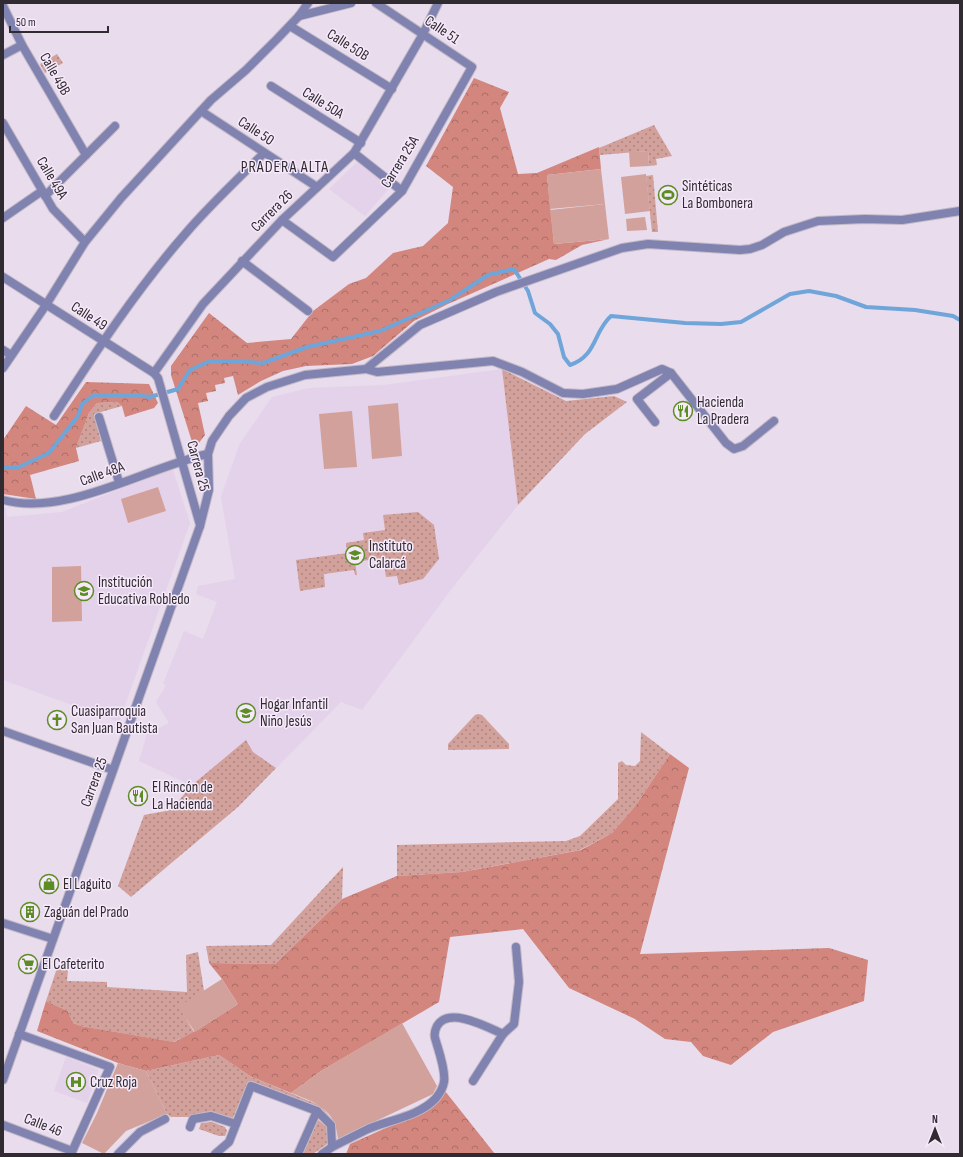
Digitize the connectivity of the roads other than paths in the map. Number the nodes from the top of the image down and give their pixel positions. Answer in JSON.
{"nodes":[{"id":1,"x":308,"y":3,"type":"edge"},
{"id":2,"x":351,"y":3,"type":"edge"},
{"id":3,"x":376,"y":3,"type":"edge"},
{"id":4,"x":438,"y":3,"type":"edge"},
{"id":5,"x":3,"y":6,"type":"edge"},
{"id":6,"x":299,"y":16,"type":"junction"},
{"id":7,"x":290,"y":26,"type":"junction"},
{"id":8,"x":423,"y":34,"type":"junction"},
{"id":9,"x":22,"y":45,"type":"junction"},
{"id":10,"x":3,"y":55,"type":"edge"},
{"id":11,"x":472,"y":67,"type":"joint"},
{"id":12,"x":270,"y":86,"type":"dead end"},
{"id":13,"x":392,"y":89,"type":"junction"},
{"id":14,"x":201,"y":111,"type":"junction"},
{"id":15,"x":3,"y":123,"type":"edge"},
{"id":16,"x":115,"y":126,"type":"dead end"},
{"id":17,"x":361,"y":143,"type":"junction"},
{"id":18,"x":264,"y":153,"type":"junction"},
{"id":19,"x":354,"y":153,"type":"junction"},
{"id":20,"x":86,"y":155,"type":"junction"},
{"id":21,"x":317,"y":187,"type":"junction"},
{"id":22,"x":402,"y":191,"type":"junction"},
{"id":23,"x":44,"y":194,"type":"junction"},
{"id":24,"x":960,"y":211,"type":"edge"},
{"id":25,"x":3,"y":218,"type":"edge"},
{"id":26,"x":282,"y":220,"type":"junction"},
{"id":27,"x":85,"y":242,"type":"junction"},
{"id":28,"x":242,"y":262,"type":"junction"},
{"id":29,"x":3,"y":276,"type":"edge"},
{"id":30,"x":46,"y":305,"type":"junction"},
{"id":31,"x":308,"y":311,"type":"dead end"},
{"id":32,"x":103,"y":341,"type":"junction"},
{"id":33,"x":3,"y":350,"type":"edge"},
{"id":34,"x":11,"y":355,"type":"junction"},
{"id":35,"x":3,"y":368,"type":"edge"},
{"id":36,"x":366,"y":369,"type":"junction"},
{"id":37,"x":672,"y":373,"type":"junction"},
{"id":38,"x":158,"y":379,"type":"junction"},
{"id":39,"x":54,"y":416,"type":"dead end"},
{"id":40,"x":99,"y":417,"type":"dead end"},
{"id":41,"x":774,"y":421,"type":"dead end"},
{"id":42,"x":655,"y":422,"type":"dead end"},
{"id":43,"x":208,"y":454,"type":"junction"},
{"id":44,"x":182,"y":460,"type":"junction"},
{"id":45,"x":119,"y":482,"type":"junction"},
{"id":46,"x":3,"y":500,"type":"edge"},
{"id":47,"x":200,"y":526,"type":"junction"},
{"id":48,"x":3,"y":732,"type":"edge"},
{"id":49,"x":113,"y":770,"type":"junction"},
{"id":50,"x":3,"y":923,"type":"edge"},
{"id":51,"x":53,"y":939,"type":"junction"},
{"id":52,"x":516,"y":947,"type":"dead end"},
{"id":53,"x":19,"y":1034,"type":"junction"},
{"id":54,"x":503,"y":1034,"type":"junction"},
{"id":55,"x":3,"y":1080,"type":"edge"},
{"id":56,"x":473,"y":1081,"type":"dead end"},
{"id":57,"x":317,"y":1111,"type":"junction"},
{"id":58,"x":165,"y":1119,"type":"dead end"},
{"id":59,"x":236,"y":1124,"type":"junction"},
{"id":60,"x":3,"y":1125,"type":"edge"},
{"id":61,"x":190,"y":1127,"type":"dead end"},
{"id":62,"x":332,"y":1147,"type":"junction"},
{"id":63,"x":72,"y":1153,"type":"edge"},
{"id":64,"x":118,"y":1154,"type":"edge"},
{"id":65,"x":215,"y":1154,"type":"edge"},
{"id":66,"x":298,"y":1154,"type":"edge"},
{"id":67,"x":322,"y":1154,"type":"edge"}],
"edges":[{"from":1,"to":6,"type":"street"},
{"from":2,"to":6,"type":"street"},
{"from":3,"to":8,"type":"street","name":"Calle 51"},
{"from":4,"to":8,"type":"street","name":"Carrera 26"},
{"from":5,"to":9,"type":"street","name":"Calle 49B"},
{"from":6,"to":7,"type":"street"},
{"from":7,"to":13,"type":"street","name":"Calle 50B"},
{"from":7,"to":14,"type":"street"},
{"from":8,"to":11,"type":"street","name":"Calle 51"},
{"from":8,"to":13,"type":"street","name":"Carrera 26"},
{"from":9,"to":10,"type":"street"},
{"from":9,"to":20,"type":"street","name":"Calle 49B"},
{"from":11,"to":22,"type":"street","name":"Carrera 25A"},
{"from":12,"to":17,"type":"street","name":"Calle 50A"},
{"from":13,"to":17,"type":"street","name":"Carrera 26"},
{"from":14,"to":18,"type":"street","name":"Calle 50"},
{"from":14,"to":27,"type":"street"},
{"from":15,"to":23,"type":"street","name":"Calle 49A"},
{"from":16,"to":20,"type":"street"},
{"from":17,"to":19,"type":"street","name":"Carrera 26"},
{"from":18,"to":21,"type":"street","name":"Calle 50"},
{"from":18,"to":32,"type":"street"},
{"from":19,"to":21,"type":"street","name":"Carrera 26"},
{"from":19,"to":22,"type":"street"},
{"from":20,"to":23,"type":"street"},
{"from":21,"to":26,"type":"street","name":"Carrera 26"},
{"from":22,"to":26,"type":"street","name":"Carrera 25A"},
{"from":23,"to":25,"type":"street"},
{"from":23,"to":27,"type":"street","name":"Calle 49A"},
{"from":24,"to":36,"type":"street"},
{"from":26,"to":28,"type":"street","name":"Carrera 26"},
{"from":27,"to":30,"type":"street"},
{"from":28,"to":31,"type":"street"},
{"from":28,"to":38,"type":"street","name":"Carrera 26"},
{"from":29,"to":30,"type":"street","name":"Calle 49"},
{"from":30,"to":32,"type":"street","name":"Calle 49"},
{"from":30,"to":34,"type":"street"},
{"from":32,"to":38,"type":"street","name":"Calle 49"},
{"from":32,"to":39,"type":"street"},
{"from":33,"to":34,"type":"street"},
{"from":34,"to":35,"type":"street"},
{"from":36,"to":37,"type":"street"},
{"from":36,"to":43,"type":"street"},
{"from":37,"to":41,"type":"street"},
{"from":37,"to":42,"type":"street"},
{"from":38,"to":44,"type":"street","name":"Carrera 25"},
{"from":40,"to":45,"type":"street"},
{"from":43,"to":44,"type":"street","name":"Calle 48A"},
{"from":43,"to":47,"type":"street"},
{"from":44,"to":45,"type":"street","name":"Calle 48A"},
{"from":44,"to":47,"type":"street","name":"Carrera 25"},
{"from":45,"to":46,"type":"street","name":"Calle 48A"},
{"from":47,"to":49,"type":"street","name":"Carrera 25"},
{"from":48,"to":49,"type":"street"},
{"from":49,"to":51,"type":"street","name":"Carrera 25"},
{"from":50,"to":51,"type":"street"},
{"from":51,"to":53,"type":"street","name":"Carrera 25"},
{"from":52,"to":54,"type":"street"},
{"from":53,"to":55,"type":"street","name":"Carrera 25"},
{"from":53,"to":63,"type":"street"},
{"from":54,"to":56,"type":"street"},
{"from":54,"to":62,"type":"street"},
{"from":57,"to":59,"type":"street"},
{"from":57,"to":62,"type":"street"},
{"from":57,"to":66,"type":"street"},
{"from":58,"to":64,"type":"street"},
{"from":59,"to":61,"type":"street"},
{"from":59,"to":65,"type":"street"},
{"from":60,"to":63,"type":"street","name":"Calle 46"},
{"from":62,"to":67,"type":"street"}]}
